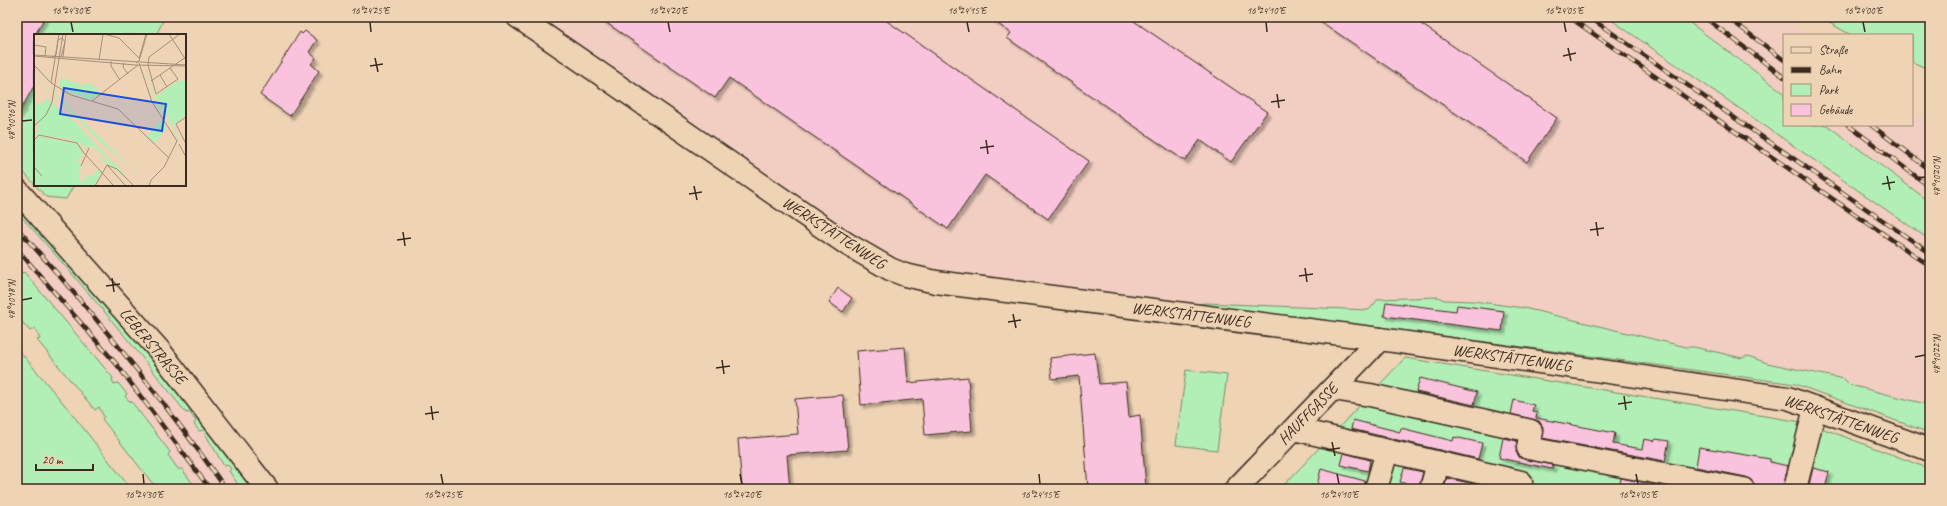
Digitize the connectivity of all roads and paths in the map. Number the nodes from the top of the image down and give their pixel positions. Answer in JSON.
{"nodes":[{"id":1,"x":518,"y":17,"type":"edge"},
{"id":2,"x":17,"y":190,"type":"edge"},
{"id":3,"x":1380,"y":339,"type":"junction"},
{"id":4,"x":1333,"y":389,"type":"junction"},
{"id":5,"x":1815,"y":408,"type":"junction"},
{"id":6,"x":1294,"y":429,"type":"junction"},
{"id":7,"x":1528,"y":448,"type":"junction"},
{"id":8,"x":1930,"y":450,"type":"edge"},
{"id":9,"x":1387,"y":451,"type":"junction"},
{"id":10,"x":1438,"y":463,"type":"junction"},
{"id":11,"x":1521,"y":485,"type":"edge"},
{"id":12,"x":267,"y":489,"type":"edge"},
{"id":13,"x":1236,"y":489,"type":"edge"},
{"id":14,"x":1376,"y":489,"type":"edge"},
{"id":15,"x":1431,"y":489,"type":"edge"},
{"id":16,"x":1744,"y":489,"type":"edge"},
{"id":17,"x":1795,"y":489,"type":"edge"}],
"edges":[{"from":1,"to":3,"type":"street","name":"WERKSTÄTTENWEG"},
{"from":2,"to":12,"type":"street","name":"LEBERSTRASSE"},
{"from":3,"to":4,"type":"street","name":"HAUFFGASSE"},
{"from":3,"to":5,"type":"street","name":"WERKSTÄTTENWEG"},
{"from":4,"to":6,"type":"street","name":"HAUFFGASSE"},
{"from":4,"to":7,"type":"street"},
{"from":5,"to":8,"type":"street","name":"WERKSTÄTTENWEG"},
{"from":5,"to":17,"type":"street"},
{"from":6,"to":9,"type":"street"},
{"from":6,"to":13,"type":"street","name":"HAUFFGASSE"},
{"from":7,"to":11,"type":"street"},
{"from":7,"to":16,"type":"street"},
{"from":9,"to":10,"type":"street"},
{"from":9,"to":14,"type":"street"},
{"from":10,"to":11,"type":"street"},
{"from":10,"to":15,"type":"street"}]}
